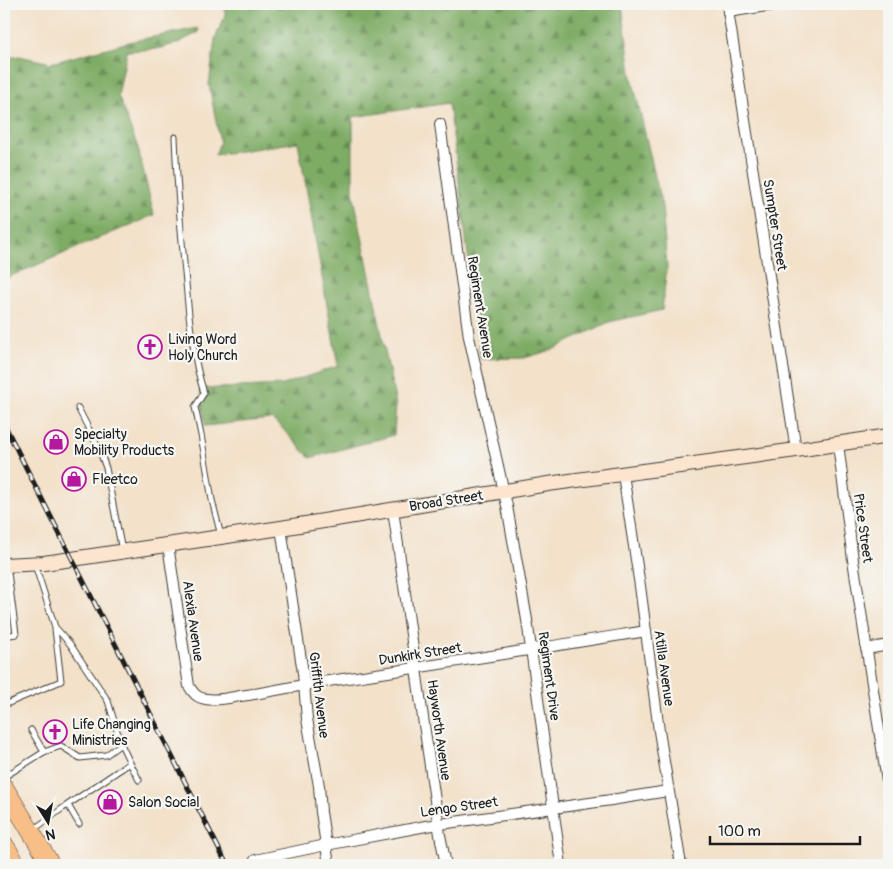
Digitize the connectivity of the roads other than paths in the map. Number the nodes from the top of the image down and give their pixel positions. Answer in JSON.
{"nodes":[{"id":1,"x":780,"y":4,"type":"edge"},
{"id":2,"x":728,"y":8,"type":"edge"},
{"id":3,"x":440,"y":124,"type":"dead end"},
{"id":4,"x":174,"y":137,"type":"dead end"},
{"id":5,"x":78,"y":408,"type":"dead end"},
{"id":6,"x":889,"y":436,"type":"edge"},
{"id":7,"x":838,"y":444,"type":"junction"},
{"id":8,"x":796,"y":450,"type":"junction"},
{"id":9,"x":623,"y":474,"type":"junction"},
{"id":10,"x":504,"y":491,"type":"junction"},
{"id":11,"x":393,"y":510,"type":"junction"},
{"id":12,"x":281,"y":528,"type":"junction"},
{"id":13,"x":221,"y":537,"type":"junction"},
{"id":14,"x":168,"y":545,"type":"junction"},
{"id":15,"x":122,"y":552,"type":"junction"},
{"id":16,"x":34,"y":563,"type":"junction"},
{"id":17,"x":5,"y":565,"type":"edge"},
{"id":18,"x":10,"y":591,"type":"junction"},
{"id":19,"x":4,"y":592,"type":"edge"},
{"id":20,"x":12,"y":598,"type":"junction"},
{"id":21,"x":4,"y":599,"type":"edge"},
{"id":22,"x":55,"y":627,"type":"junction"},
{"id":23,"x":646,"y":631,"type":"junction"},
{"id":24,"x":4,"y":636,"type":"edge"},
{"id":25,"x":889,"y":645,"type":"edge"},
{"id":26,"x":866,"y":649,"type":"junction"},
{"id":27,"x":531,"y":650,"type":"junction"},
{"id":28,"x":416,"y":668,"type":"junction"},
{"id":29,"x":303,"y":685,"type":"junction"},
{"id":30,"x":199,"y":698,"type":"joint"},
{"id":31,"x":4,"y":705,"type":"edge"},
{"id":32,"x":31,"y":730,"type":"dead end"},
{"id":33,"x":121,"y":744,"type":"junction"},
{"id":34,"x":44,"y":752,"type":"junction"},
{"id":35,"x":130,"y":763,"type":"junction"},
{"id":36,"x":4,"y":777,"type":"edge"},
{"id":37,"x":139,"y":780,"type":"dead end"},
{"id":38,"x":4,"y":787,"type":"edge"},
{"id":39,"x":668,"y":791,"type":"junction"},
{"id":40,"x":889,"y":794,"type":"edge"},
{"id":41,"x":68,"y":804,"type":"junction"},
{"id":42,"x":553,"y":807,"type":"junction"},
{"id":43,"x":79,"y":824,"type":"dead end"},
{"id":44,"x":439,"y":825,"type":"junction"},
{"id":45,"x":31,"y":832,"type":"junction"},
{"id":46,"x":4,"y":844,"type":"edge"},
{"id":47,"x":326,"y":845,"type":"junction"},
{"id":48,"x":255,"y":860,"type":"dead end"},
{"id":49,"x":17,"y":865,"type":"edge"},
{"id":50,"x":51,"y":865,"type":"edge"},
{"id":51,"x":329,"y":865,"type":"edge"},
{"id":52,"x":446,"y":865,"type":"edge"},
{"id":53,"x":561,"y":865,"type":"edge"},
{"id":54,"x":681,"y":865,"type":"edge"}],
"edges":[{"from":1,"to":2,"type":"street"},
{"from":2,"to":8,"type":"street","name":"Sumpter Street"},
{"from":3,"to":10,"type":"street","name":"Regiment Avenue"},
{"from":4,"to":13,"type":"lane"},
{"from":5,"to":15,"type":"lane"},
{"from":6,"to":7,"type":"street","name":"Broad Street"},
{"from":7,"to":8,"type":"street","name":"Broad Street"},
{"from":7,"to":26,"type":"street","name":"Price Street"},
{"from":8,"to":9,"type":"street","name":"Broad Street"},
{"from":9,"to":10,"type":"street","name":"Broad Street"},
{"from":9,"to":23,"type":"street","name":"Atilla Avenue"},
{"from":10,"to":11,"type":"street","name":"Broad Street"},
{"from":10,"to":27,"type":"street","name":"Regiment Drive"},
{"from":11,"to":12,"type":"street","name":"Broad Street"},
{"from":11,"to":28,"type":"street","name":"Hayworth Avenue"},
{"from":12,"to":13,"type":"street","name":"Broad Street"},
{"from":12,"to":29,"type":"street","name":"Griffith Avenue"},
{"from":13,"to":14,"type":"street","name":"Broad Street"},
{"from":14,"to":15,"type":"street","name":"Broad Street"},
{"from":14,"to":30,"type":"street","name":"Alexia Avenue"},
{"from":15,"to":16,"type":"street","name":"Broad Street"},
{"from":16,"to":17,"type":"street","name":"Broad Street"},
{"from":16,"to":22,"type":"lane"},
{"from":17,"to":18,"type":"lane"},
{"from":18,"to":19,"type":"lane"},
{"from":18,"to":20,"type":"lane"},
{"from":20,"to":21,"type":"lane"},
{"from":20,"to":24,"type":"lane"},
{"from":22,"to":31,"type":"lane"},
{"from":22,"to":33,"type":"lane"},
{"from":23,"to":27,"type":"street","name":"Dunkirk Street"},
{"from":23,"to":39,"type":"street","name":"Atilla Avenue"},
{"from":25,"to":26,"type":"street"},
{"from":26,"to":40,"type":"street","name":"Price Street"},
{"from":27,"to":28,"type":"street","name":"Dunkirk Street"},
{"from":27,"to":42,"type":"street","name":"Regiment Drive"},
{"from":28,"to":29,"type":"street","name":"Dunkirk Street"},
{"from":28,"to":44,"type":"street","name":"Hayworth Avenue"},
{"from":29,"to":30,"type":"street","name":"Dunkirk Street"},
{"from":29,"to":47,"type":"street","name":"Griffith Avenue"},
{"from":32,"to":34,"type":"lane"},
{"from":33,"to":34,"type":"lane"},
{"from":33,"to":35,"type":"lane"},
{"from":34,"to":36,"type":"lane"},
{"from":35,"to":37,"type":"lane"},
{"from":35,"to":41,"type":"lane"},
{"from":38,"to":45,"type":"highway"},
{"from":39,"to":42,"type":"street","name":"Lengo Street"},
{"from":39,"to":54,"type":"street","name":"Atilla Avenue"},
{"from":41,"to":43,"type":"lane"},
{"from":41,"to":45,"type":"lane"},
{"from":42,"to":44,"type":"street","name":"Lengo Street"},
{"from":42,"to":53,"type":"street","name":"Regiment Drive"},
{"from":44,"to":47,"type":"street","name":"Lengo Street"},
{"from":44,"to":52,"type":"street","name":"Hayworth Avenue"},
{"from":45,"to":50,"type":"highway"},
{"from":46,"to":49,"type":"highway"},
{"from":47,"to":48,"type":"street","name":"Lengo Street"},
{"from":47,"to":51,"type":"street","name":"Griffith Avenue"}]}
